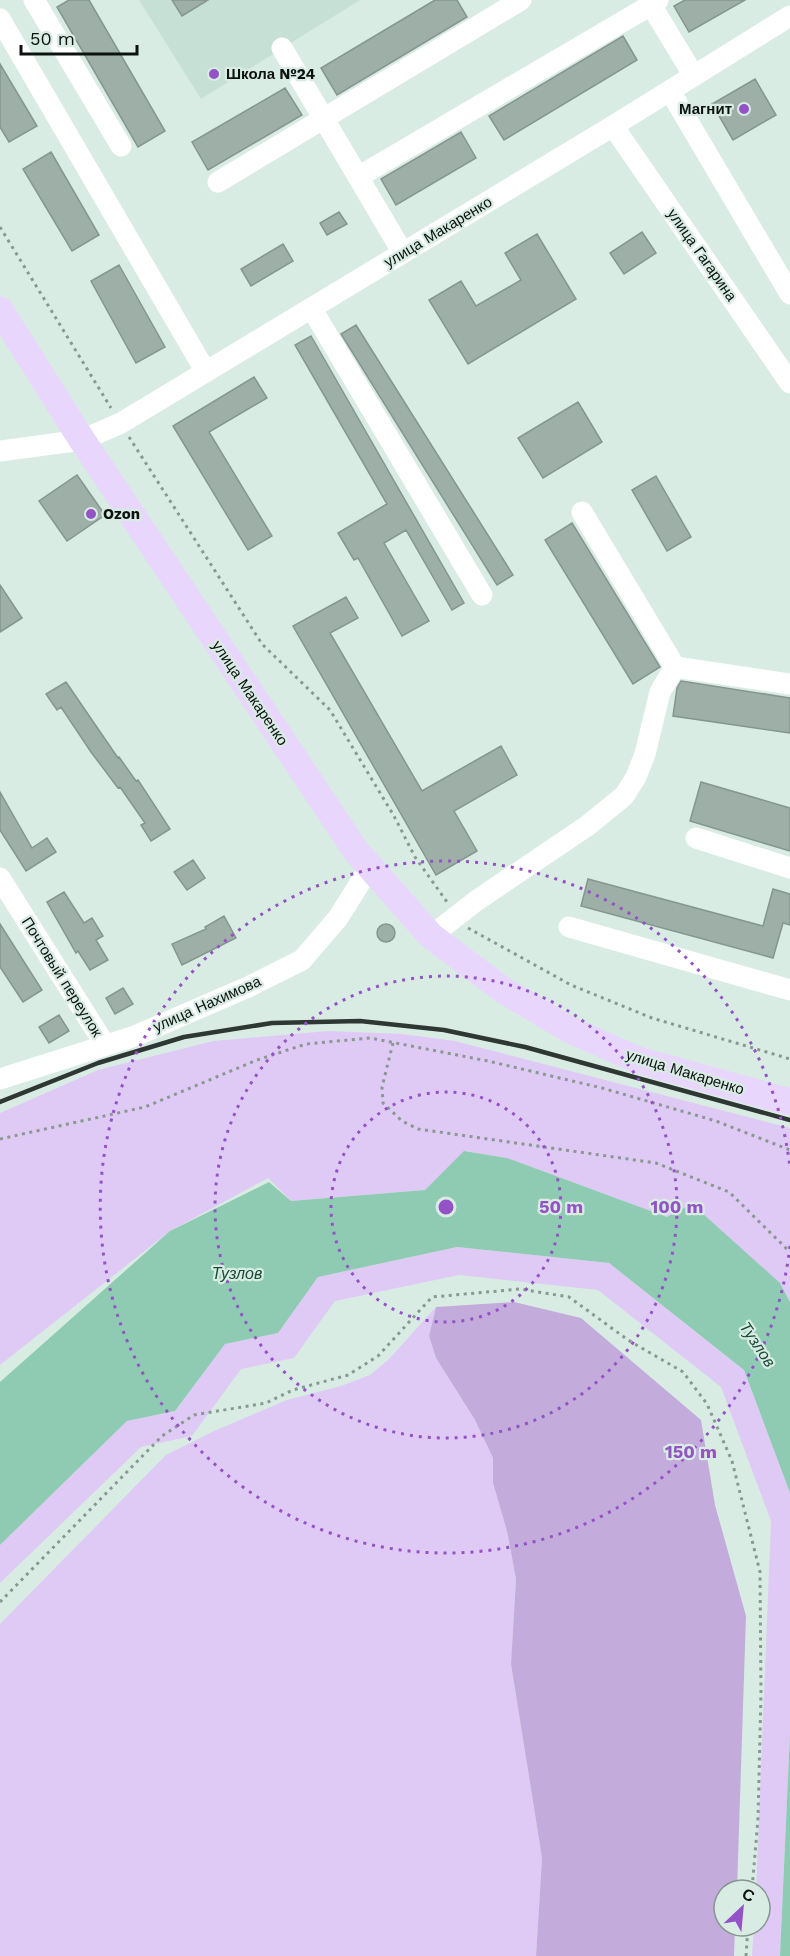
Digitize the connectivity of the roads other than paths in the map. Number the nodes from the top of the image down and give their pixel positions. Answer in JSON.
{"nodes":[{"id":1,"x":34,"y":0,"type":"edge"},
{"id":2,"x":521,"y":0,"type":"edge"},
{"id":3,"x":654,"y":2,"type":"edge"},
{"id":4,"x":786,"y":12,"type":"edge"},
{"id":5,"x":0,"y":19,"type":"edge"},
{"id":6,"x":282,"y":48,"type":"dead end"},
{"id":7,"x":694,"y":76,"type":"junction"},
{"id":8,"x":670,"y":91,"type":"junction"},
{"id":9,"x":324,"y":119,"type":"junction"},
{"id":10,"x":613,"y":126,"type":"junction"},
{"id":11,"x":121,"y":146,"type":"dead end"},
{"id":12,"x":358,"y":177,"type":"junction"},
{"id":13,"x":218,"y":182,"type":"dead end"},
{"id":14,"x":403,"y":253,"type":"junction"},
{"id":15,"x":790,"y":294,"type":"edge"},
{"id":16,"x":312,"y":309,"type":"junction"},
{"id":17,"x":0,"y":310,"type":"edge"},
{"id":18,"x":206,"y":372,"type":"junction"},
{"id":19,"x":790,"y":383,"type":"edge"},
{"id":20,"x":82,"y":440,"type":"junction"},
{"id":21,"x":0,"y":451,"type":"edge"},
{"id":22,"x":582,"y":512,"type":"dead end"},
{"id":23,"x":482,"y":595,"type":"dead end"},
{"id":24,"x":675,"y":667,"type":"junction"},
{"id":25,"x":790,"y":684,"type":"edge"},
{"id":26,"x":696,"y":838,"type":"dead end"},
{"id":27,"x":370,"y":867,"type":"junction"},
{"id":28,"x":790,"y":868,"type":"edge"},
{"id":29,"x":0,"y":878,"type":"edge"},
{"id":30,"x":568,"y":927,"type":"dead end"},
{"id":31,"x":432,"y":936,"type":"junction"},
{"id":32,"x":790,"y":990,"type":"edge"},
{"id":33,"x":105,"y":1045,"type":"junction"},
{"id":34,"x":0,"y":1078,"type":"edge"},
{"id":35,"x":790,"y":1102,"type":"edge"}],
"edges":[{"from":1,"to":11,"type":"street"},
{"from":2,"to":9,"type":"street"},
{"from":3,"to":7,"type":"street"},
{"from":3,"to":12,"type":"street"},
{"from":4,"to":7,"type":"street","name":"улица Макаренко"},
{"from":5,"to":18,"type":"street"},
{"from":6,"to":9,"type":"street"},
{"from":7,"to":8,"type":"street","name":"улица Макаренко"},
{"from":8,"to":10,"type":"street","name":"улица Макаренко"},
{"from":8,"to":15,"type":"street"},
{"from":9,"to":12,"type":"street"},
{"from":9,"to":13,"type":"street"},
{"from":10,"to":14,"type":"street","name":"улица Макаренко"},
{"from":10,"to":19,"type":"street","name":"улица Гагарина"},
{"from":12,"to":14,"type":"street"},
{"from":14,"to":16,"type":"street","name":"улица Макаренко"},
{"from":16,"to":18,"type":"street","name":"улица Макаренко"},
{"from":16,"to":23,"type":"street"},
{"from":17,"to":20,"type":"main road","name":"улица Макаренко"},
{"from":18,"to":20,"type":"street","name":"улица Макаренко"},
{"from":20,"to":21,"type":"street"},
{"from":20,"to":27,"type":"main road","name":"улица Макаренко"},
{"from":22,"to":24,"type":"street"},
{"from":24,"to":25,"type":"street"},
{"from":24,"to":31,"type":"street"},
{"from":26,"to":28,"type":"street"},
{"from":27,"to":31,"type":"main road","name":"улица Макаренко"},
{"from":27,"to":33,"type":"street","name":"улица Нахимова"},
{"from":29,"to":33,"type":"street","name":"Почтовый переулок"},
{"from":30,"to":32,"type":"street"},
{"from":31,"to":35,"type":"main road","name":"улица Макаренко"},
{"from":33,"to":34,"type":"street","name":"улица Нахимова"}]}
